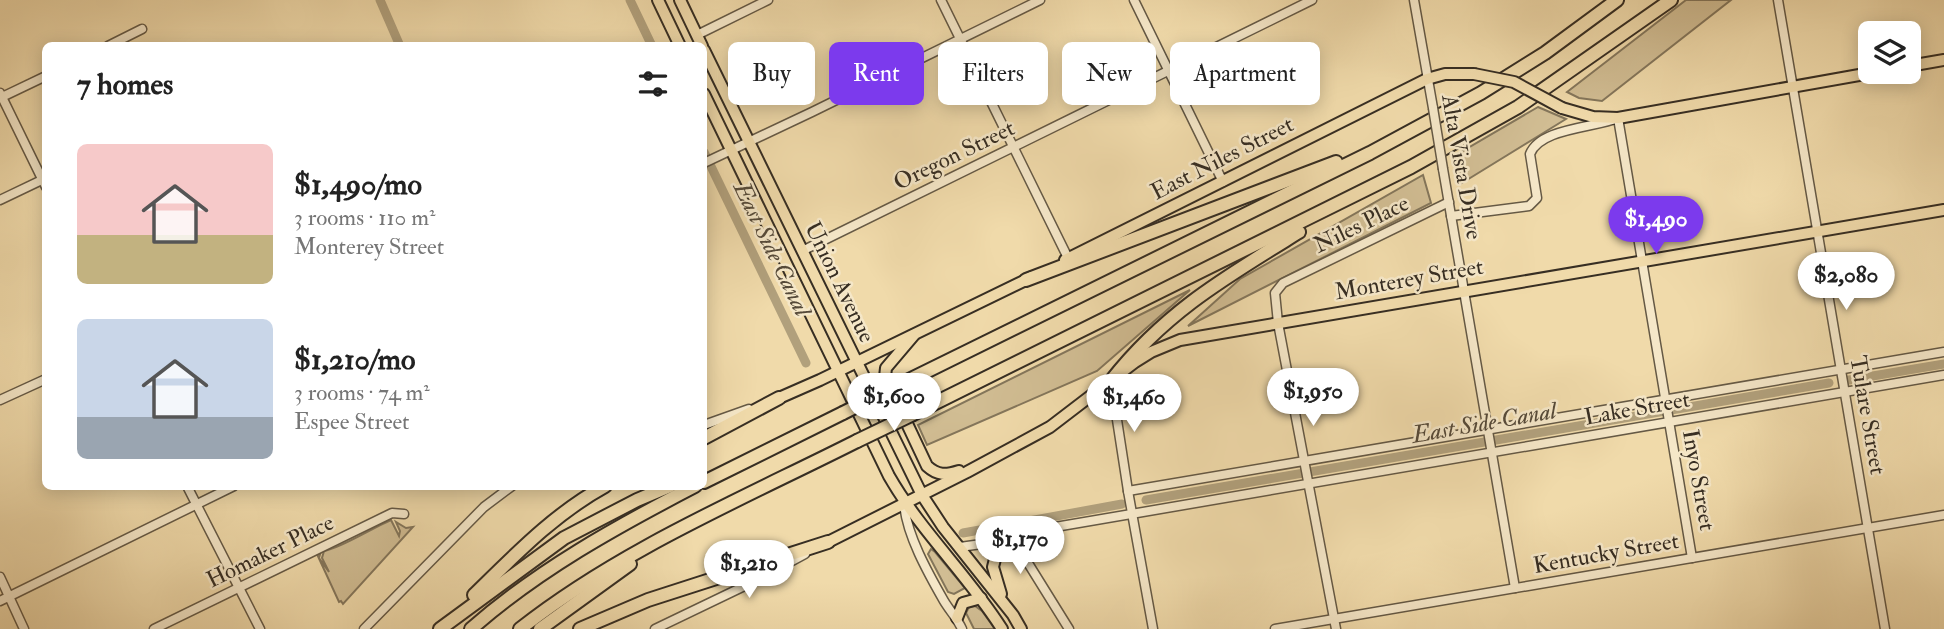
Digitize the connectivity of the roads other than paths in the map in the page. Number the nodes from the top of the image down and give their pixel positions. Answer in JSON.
{"nodes":[{"id":1,"x":658,"y":0,"type":"edge"},
{"id":2,"x":680,"y":0,"type":"edge"},
{"id":3,"x":768,"y":0,"type":"edge"},
{"id":4,"x":941,"y":0,"type":"edge"},
{"id":5,"x":1040,"y":0,"type":"edge"},
{"id":6,"x":1134,"y":0,"type":"edge"},
{"id":7,"x":1312,"y":0,"type":"edge"},
{"id":8,"x":1414,"y":0,"type":"edge"},
{"id":9,"x":1617,"y":0,"type":"edge"},
{"id":10,"x":1671,"y":0,"type":"edge"},
{"id":11,"x":1778,"y":0,"type":"edge"},
{"id":12,"x":142,"y":29,"type":"dead end"},
{"id":13,"x":960,"y":39,"type":"junction"},
{"id":14,"x":116,"y":42,"type":"edge"},
{"id":15,"x":678,"y":42,"type":"edge"},
{"id":16,"x":701,"y":42,"type":"edge"},
{"id":17,"x":703,"y":42,"type":"edge"},
{"id":18,"x":707,"y":56,"type":"edge"},
{"id":19,"x":1944,"y":60,"type":"edge"},
{"id":20,"x":1921,"y":64,"type":"edge"},
{"id":21,"x":1169,"y":71,"type":"junction"},
{"id":22,"x":1858,"y":75,"type":"edge"},
{"id":23,"x":42,"y":78,"type":"edge"},
{"id":24,"x":1427,"y":79,"type":"junction"},
{"id":25,"x":1793,"y":86,"type":"junction"},
{"id":26,"x":1,"y":96,"type":"edge"},
{"id":27,"x":707,"y":100,"type":"edge"},
{"id":28,"x":1618,"y":118,"type":"junction"},
{"id":29,"x":748,"y":141,"type":"junction"},
{"id":30,"x":1014,"y":147,"type":"junction"},
{"id":31,"x":730,"y":149,"type":"junction"},
{"id":32,"x":1370,"y":153,"type":"junction"},
{"id":33,"x":707,"y":161,"type":"edge"},
{"id":34,"x":42,"y":178,"type":"edge"},
{"id":35,"x":1223,"y":182,"type":"junction"},
{"id":36,"x":42,"y":183,"type":"edge"},
{"id":37,"x":1357,"y":195,"type":"junction"},
{"id":38,"x":0,"y":200,"type":"edge"},
{"id":39,"x":1449,"y":202,"type":"junction"},
{"id":40,"x":1944,"y":210,"type":"edge"},
{"id":41,"x":1451,"y":216,"type":"junction"},
{"id":42,"x":1817,"y":232,"type":"junction"},
{"id":43,"x":802,"y":251,"type":"junction"},
{"id":44,"x":1068,"y":258,"type":"junction"},
{"id":45,"x":1642,"y":261,"type":"junction"},
{"id":46,"x":1026,"y":280,"type":"junction"},
{"id":47,"x":1464,"y":291,"type":"junction"},
{"id":48,"x":1278,"y":323,"type":"junction"},
{"id":49,"x":916,"y":332,"type":"junction"},
{"id":50,"x":1944,"y":352,"type":"edge"},
{"id":51,"x":847,"y":366,"type":"junction"},
{"id":52,"x":1841,"y":369,"type":"junction"},
{"id":53,"x":1944,"y":375,"type":"edge"},
{"id":54,"x":1111,"y":380,"type":"junction"},
{"id":55,"x":42,"y":381,"type":"edge"},
{"id":56,"x":1845,"y":392,"type":"junction"},
{"id":57,"x":779,"y":398,"type":"junction"},
{"id":58,"x":0,"y":400,"type":"edge"},
{"id":59,"x":1666,"y":400,"type":"junction"},
{"id":60,"x":1669,"y":422,"type":"junction"},
{"id":61,"x":707,"y":424,"type":"edge"},
{"id":62,"x":1488,"y":430,"type":"junction"},
{"id":63,"x":707,"y":436,"type":"edge"},
{"id":64,"x":1492,"y":452,"type":"junction"},
{"id":65,"x":1304,"y":462,"type":"junction"},
{"id":66,"x":984,"y":463,"type":"junction"},
{"id":67,"x":724,"y":472,"type":"junction"},
{"id":68,"x":707,"y":476,"type":"edge"},
{"id":69,"x":707,"y":480,"type":"edge"},
{"id":70,"x":1308,"y":482,"type":"junction"},
{"id":71,"x":189,"y":490,"type":"edge"},
{"id":72,"x":226,"y":490,"type":"edge"},
{"id":73,"x":507,"y":490,"type":"edge"},
{"id":74,"x":598,"y":490,"type":"edge"},
{"id":75,"x":661,"y":490,"type":"edge"},
{"id":76,"x":687,"y":490,"type":"edge"},
{"id":77,"x":1128,"y":491,"type":"junction"},
{"id":78,"x":922,"y":495,"type":"junction"},
{"id":79,"x":904,"y":503,"type":"junction"},
{"id":80,"x":196,"y":505,"type":"junction"},
{"id":81,"x":1132,"y":513,"type":"junction"},
{"id":82,"x":404,"y":514,"type":"dead end"},
{"id":83,"x":1944,"y":515,"type":"edge"},
{"id":84,"x":1868,"y":528,"type":"junction"},
{"id":85,"x":670,"y":535,"type":"junction"},
{"id":86,"x":828,"y":542,"type":"junction"},
{"id":87,"x":1011,"y":546,"type":"junction"},
{"id":88,"x":960,"y":547,"type":"junction"},
{"id":89,"x":1692,"y":558,"type":"junction"},
{"id":90,"x":0,"y":577,"type":"edge"},
{"id":91,"x":239,"y":587,"type":"junction"},
{"id":92,"x":1515,"y":588,"type":"junction"},
{"id":93,"x":10,"y":596,"type":"junction"},
{"id":94,"x":981,"y":598,"type":"junction"},
{"id":95,"x":0,"y":601,"type":"edge"},
{"id":96,"x":1004,"y":603,"type":"junction"},
{"id":97,"x":957,"y":618,"type":"junction"},
{"id":98,"x":1334,"y":619,"type":"junction"},
{"id":99,"x":24,"y":629,"type":"edge"},
{"id":100,"x":154,"y":629,"type":"edge"},
{"id":101,"x":260,"y":629,"type":"edge"},
{"id":102,"x":364,"y":629,"type":"edge"},
{"id":103,"x":440,"y":629,"type":"edge"},
{"id":104,"x":471,"y":629,"type":"edge"},
{"id":105,"x":520,"y":629,"type":"edge"},
{"id":106,"x":540,"y":629,"type":"edge"},
{"id":107,"x":580,"y":629,"type":"edge"},
{"id":108,"x":654,"y":629,"type":"edge"},
{"id":109,"x":962,"y":629,"type":"edge"},
{"id":110,"x":1002,"y":629,"type":"edge"},
{"id":111,"x":1021,"y":629,"type":"edge"},
{"id":112,"x":1069,"y":629,"type":"edge"},
{"id":113,"x":1153,"y":629,"type":"edge"},
{"id":114,"x":1275,"y":629,"type":"edge"},
{"id":115,"x":1336,"y":629,"type":"edge"},
{"id":116,"x":1885,"y":629,"type":"edge"}],
"edges":[{"from":1,"to":15,"type":"main road"},
{"from":2,"to":16,"type":"main road","name":"Union Avenue"},
{"from":3,"to":17,"type":"street"},
{"from":4,"to":13,"type":"street"},
{"from":5,"to":13,"type":"street"},
{"from":6,"to":21,"type":"street"},
{"from":7,"to":21,"type":"street","name":"Oregon Street"},
{"from":8,"to":24,"type":"street","name":"Alta Vista Drive"},
{"from":9,"to":32,"type":"highway"},
{"from":10,"to":37,"type":"highway"},
{"from":11,"to":25,"type":"street","name":"Tulare Street"},
{"from":12,"to":14,"type":"street"},
{"from":13,"to":29,"type":"street"},
{"from":13,"to":30,"type":"street"},
{"from":18,"to":29,"type":"main road","name":"Union Avenue"},
{"from":19,"to":20,"type":"main road"},
{"from":21,"to":30,"type":"street","name":"Oregon Street"},
{"from":21,"to":35,"type":"street"},
{"from":22,"to":25,"type":"main road","name":"East Niles Street"},
{"from":23,"to":26,"type":"street"},
{"from":24,"to":28,"type":"main road","name":"East Niles Street","bridge":true},
{"from":24,"to":35,"type":"main road","name":"East Niles Street"},
{"from":24,"to":39,"type":"street","name":"Alta Vista Drive","bridge":true},
{"from":25,"to":28,"type":"main road","name":"East Niles Street"},
{"from":25,"to":42,"type":"street","name":"Tulare Street"},
{"from":26,"to":34,"type":"street"},
{"from":27,"to":31,"type":"main road","name":"Union Avenue"},
{"from":28,"to":41,"type":"street"},
{"from":28,"to":45,"type":"street","name":"Inyo Street"},
{"from":29,"to":31,"type":"street"},
{"from":29,"to":43,"type":"main road","name":"Union Avenue"},
{"from":30,"to":43,"type":"street","name":"Oregon Street"},
{"from":30,"to":44,"type":"street"},
{"from":31,"to":33,"type":"street"},
{"from":31,"to":51,"type":"main road","name":"Union Avenue"},
{"from":32,"to":46,"type":"highway"},
{"from":32,"to":67,"type":"highway","bridge":true},
{"from":35,"to":44,"type":"main road","name":"East Niles Street"},
{"from":36,"to":38,"type":"street"},
{"from":37,"to":54,"type":"highway"},
{"from":37,"to":85,"type":"highway","bridge":true},
{"from":39,"to":41,"type":"street","name":"Alta Vista Drive"},
{"from":39,"to":48,"type":"street","name":"Niles Place"},
{"from":40,"to":42,"type":"main road","name":"Monterey Street"},
{"from":41,"to":47,"type":"street","name":"Alta Vista Drive"},
{"from":42,"to":45,"type":"main road","name":"Monterey Street"},
{"from":42,"to":52,"type":"street","name":"Tulare Street"},
{"from":43,"to":51,"type":"main road","name":"Union Avenue"},
{"from":44,"to":46,"type":"main road","name":"East Niles Street"},
{"from":45,"to":47,"type":"main road","name":"Monterey Street"},
{"from":45,"to":59,"type":"street","name":"Inyo Street"},
{"from":46,"to":49,"type":"main road","name":"East Niles Street"},
{"from":47,"to":48,"type":"main road","name":"Monterey Street"},
{"from":47,"to":62,"type":"street","name":"Alta Vista Drive"},
{"from":48,"to":54,"type":"main road","name":"Monterey Street"},
{"from":48,"to":65,"type":"street"},
{"from":49,"to":51,"type":"main road","name":"East Niles Street"},
{"from":49,"to":66,"type":"main road"},
{"from":50,"to":52,"type":"street","name":"Lake Street"},
{"from":51,"to":57,"type":"main road","name":"East Niles Street"},
{"from":51,"to":78,"type":"main road","name":"Union Avenue"},
{"from":51,"to":79,"type":"main road","name":"Union Avenue"},
{"from":52,"to":56,"type":"street","name":"Tulare Street"},
{"from":52,"to":59,"type":"street","name":"Lake Street"},
{"from":53,"to":56,"type":"street","name":"Lake Street"},
{"from":54,"to":66,"type":"main road","name":"Monterey Street"},
{"from":54,"to":77,"type":"street"},
{"from":55,"to":58,"type":"street"},
{"from":56,"to":60,"type":"street","name":"Lake Street"},
{"from":56,"to":84,"type":"street","name":"Tulare Street"},
{"from":57,"to":61,"type":"street"},
{"from":57,"to":63,"type":"highway"},
{"from":59,"to":60,"type":"street","name":"Inyo Street"},
{"from":59,"to":62,"type":"street","name":"Lake Street"},
{"from":60,"to":64,"type":"street","name":"Lake Street"},
{"from":60,"to":89,"type":"street","name":"Inyo Street"},
{"from":62,"to":64,"type":"street","name":"Alta Vista Drive"},
{"from":62,"to":65,"type":"street","name":"Lake Street"},
{"from":64,"to":70,"type":"street","name":"Lake Street"},
{"from":64,"to":92,"type":"street","name":"Alta Vista Drive"},
{"from":65,"to":70,"type":"street"},
{"from":65,"to":77,"type":"street","name":"Lake Street"},
{"from":66,"to":78,"type":"main road","name":"Monterey Street"},
{"from":67,"to":68,"type":"highway"},
{"from":67,"to":69,"type":"highway"},
{"from":70,"to":81,"type":"street","name":"Lake Street"},
{"from":70,"to":98,"type":"street"},
{"from":71,"to":80,"type":"street"},
{"from":72,"to":80,"type":"street"},
{"from":73,"to":102,"type":"street"},
{"from":74,"to":103,"type":"highway"},
{"from":75,"to":103,"type":"highway"},
{"from":76,"to":104,"type":"highway"},
{"from":77,"to":81,"type":"street"},
{"from":78,"to":79,"type":"main road","name":"Monterey Street"},
{"from":78,"to":88,"type":"main road","name":"Union Avenue"},
{"from":79,"to":86,"type":"main road","name":"Monterey Street"},
{"from":79,"to":94,"type":"main road","name":"Union Avenue"},
{"from":79,"to":97,"type":"street","name":"Union Avenue"},
{"from":80,"to":91,"type":"street"},
{"from":80,"to":93,"type":"street"},
{"from":81,"to":87,"type":"street","name":"Lake Street"},
{"from":81,"to":113,"type":"street"},
{"from":82,"to":91,"type":"street","name":"Homaker Place"},
{"from":83,"to":84,"type":"street","name":"Kentucky Street"},
{"from":84,"to":89,"type":"street","name":"Kentucky Street"},
{"from":84,"to":116,"type":"street","name":"Tulare Street"},
{"from":85,"to":105,"type":"highway"},
{"from":85,"to":106,"type":"highway"},
{"from":86,"to":107,"type":"highway"},
{"from":86,"to":108,"type":"street"},
{"from":87,"to":88,"type":"street"},
{"from":87,"to":96,"type":"main road"},
{"from":87,"to":112,"type":"street"},
{"from":88,"to":96,"type":"main road","name":"Union Avenue"},
{"from":89,"to":92,"type":"street","name":"Kentucky Street"},
{"from":90,"to":93,"type":"street"},
{"from":91,"to":100,"type":"street","name":"Homaker Place"},
{"from":91,"to":101,"type":"street"},
{"from":92,"to":98,"type":"street","name":"Kentucky Street"},
{"from":93,"to":95,"type":"street"},
{"from":93,"to":99,"type":"street"},
{"from":94,"to":97,"type":"main road"},
{"from":94,"to":110,"type":"main road","name":"Union Avenue"},
{"from":96,"to":111,"type":"main road","name":"Union Avenue"},
{"from":97,"to":109,"type":"street","name":"Union Avenue"},
{"from":98,"to":114,"type":"street","name":"Kentucky Street"},
{"from":98,"to":115,"type":"street"}]}
